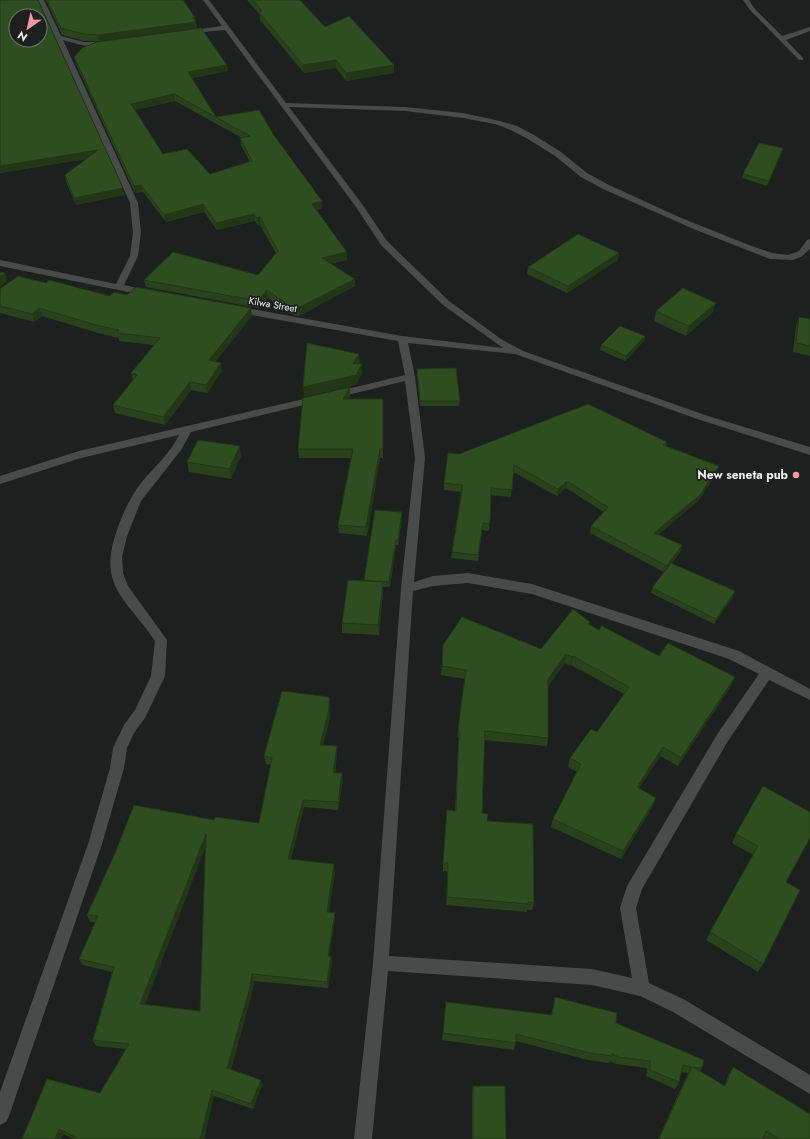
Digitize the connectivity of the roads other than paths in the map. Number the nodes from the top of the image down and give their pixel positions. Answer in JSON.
{"nodes":[{"id":1,"x":41,"y":0,"type":"edge"},
{"id":2,"x":206,"y":0,"type":"edge"},
{"id":3,"x":746,"y":0,"type":"edge"},
{"id":4,"x":225,"y":28,"type":"junction"},
{"id":5,"x":810,"y":29,"type":"edge"},
{"id":6,"x":180,"y":34,"type":"edge"},
{"id":7,"x":58,"y":37,"type":"junction"},
{"id":8,"x":781,"y":39,"type":"junction"},
{"id":9,"x":113,"y":43,"type":"edge"},
{"id":10,"x":99,"y":44,"type":"junction"},
{"id":11,"x":801,"y":59,"type":"dead end"},
{"id":12,"x":70,"y":64,"type":"junction"},
{"id":13,"x":283,"y":105,"type":"junction"},
{"id":14,"x":810,"y":242,"type":"edge"},
{"id":15,"x":808,"y":251,"type":"edge"},
{"id":16,"x":0,"y":263,"type":"edge"},
{"id":17,"x":31,"y":269,"type":"junction"},
{"id":18,"x":18,"y":279,"type":"edge"},
{"id":19,"x":118,"y":287,"type":"junction"},
{"id":20,"x":156,"y":294,"type":"edge"},
{"id":21,"x":225,"y":307,"type":"edge"},
{"id":22,"x":402,"y":339,"type":"junction"},
{"id":23,"x":520,"y":353,"type":"junction"},
{"id":24,"x":410,"y":377,"type":"junction"},
{"id":25,"x":187,"y":429,"type":"junction"},
{"id":26,"x":810,"y":451,"type":"edge"},
{"id":27,"x":0,"y":480,"type":"edge"},
{"id":28,"x":407,"y":588,"type":"junction"},
{"id":29,"x":767,"y":672,"type":"junction"},
{"id":30,"x":810,"y":695,"type":"edge"},
{"id":31,"x":381,"y":963,"type":"junction"},
{"id":32,"x":642,"y":988,"type":"junction"},
{"id":33,"x":810,"y":1085,"type":"edge"},
{"id":34,"x":0,"y":1116,"type":"edge"},
{"id":35,"x":363,"y":1139,"type":"edge"}],
"edges":[{"from":1,"to":7,"type":"street"},
{"from":2,"to":4,"type":"street"},
{"from":3,"to":8,"type":"street"},
{"from":4,"to":6,"type":"street"},
{"from":4,"to":13,"type":"street"},
{"from":5,"to":8,"type":"street"},
{"from":7,"to":10,"type":"street"},
{"from":7,"to":12,"type":"street"},
{"from":8,"to":11,"type":"street"},
{"from":9,"to":10,"type":"street"},
{"from":10,"to":12,"type":"street"},
{"from":12,"to":19,"type":"street"},
{"from":13,"to":15,"type":"street"},
{"from":13,"to":23,"type":"street"},
{"from":14,"to":15,"type":"street"},
{"from":16,"to":17,"type":"street"},
{"from":17,"to":18,"type":"street"},
{"from":17,"to":19,"type":"street"},
{"from":19,"to":20,"type":"street"},
{"from":21,"to":22,"type":"street","name":"Kilwa Street"},
{"from":22,"to":23,"type":"street","name":"Kilwa Street"},
{"from":22,"to":24,"type":"street"},
{"from":23,"to":26,"type":"street"},
{"from":24,"to":25,"type":"street"},
{"from":24,"to":28,"type":"street"},
{"from":25,"to":27,"type":"street"},
{"from":25,"to":34,"type":"street"},
{"from":28,"to":29,"type":"street"},
{"from":28,"to":31,"type":"street"},
{"from":29,"to":30,"type":"street"},
{"from":29,"to":32,"type":"street"},
{"from":31,"to":32,"type":"street"},
{"from":31,"to":35,"type":"street"},
{"from":32,"to":33,"type":"street"}]}
